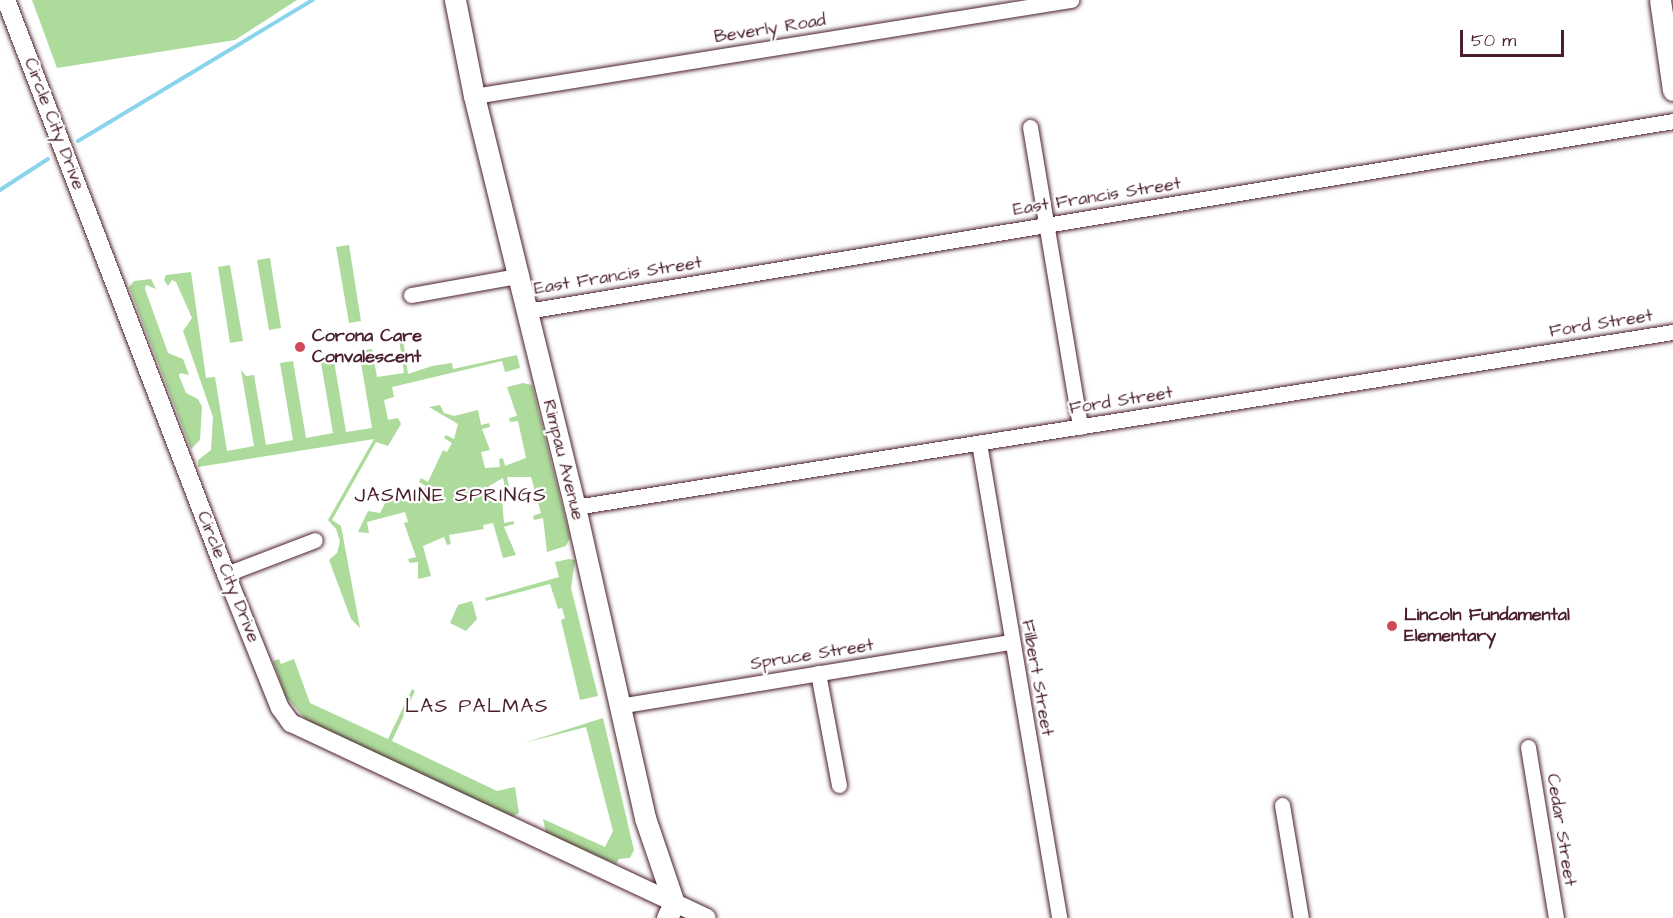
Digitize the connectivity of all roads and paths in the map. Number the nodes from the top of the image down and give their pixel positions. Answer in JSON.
{"nodes":[{"id":1,"x":6,"y":0,"type":"edge"},
{"id":2,"x":455,"y":0,"type":"edge"},
{"id":3,"x":1071,"y":0,"type":"edge"},
{"id":4,"x":1660,"y":0,"type":"edge"},
{"id":5,"x":1673,"y":90,"type":"edge"},
{"id":6,"x":474,"y":96,"type":"junction"},
{"id":7,"x":1673,"y":121,"type":"edge"},
{"id":8,"x":1030,"y":127,"type":"dead end"},
{"id":9,"x":1047,"y":225,"type":"junction"},
{"id":10,"x":517,"y":276,"type":"junction"},
{"id":11,"x":411,"y":295,"type":"dead end"},
{"id":12,"x":527,"y":311,"type":"junction"},
{"id":13,"x":1673,"y":332,"type":"edge"},
{"id":14,"x":1080,"y":427,"type":"junction"},
{"id":15,"x":979,"y":443,"type":"junction"},
{"id":16,"x":575,"y":507,"type":"junction"},
{"id":17,"x":315,"y":540,"type":"dead end"},
{"id":18,"x":226,"y":574,"type":"junction"},
{"id":19,"x":1011,"y":642,"type":"junction"},
{"id":20,"x":818,"y":674,"type":"junction"},
{"id":21,"x":619,"y":706,"type":"junction"},
{"id":22,"x":1528,"y":747,"type":"dead end"},
{"id":23,"x":840,"y":785,"type":"dead end"},
{"id":24,"x":1282,"y":805,"type":"dead end"},
{"id":25,"x":670,"y":910,"type":"edge"},
{"id":26,"x":707,"y":918,"type":"edge"},
{"id":27,"x":1059,"y":918,"type":"edge"},
{"id":28,"x":1301,"y":918,"type":"edge"},
{"id":29,"x":1556,"y":918,"type":"edge"}],
"edges":[{"from":1,"to":18,"type":"street","name":"Circle City Drive"},
{"from":2,"to":6,"type":"main road","name":"Rimpau Avenue"},
{"from":3,"to":6,"type":"street","name":"Beverly Road"},
{"from":4,"to":5,"type":"main road"},
{"from":6,"to":10,"type":"main road","name":"Rimpau Avenue"},
{"from":7,"to":9,"type":"street","name":"East Francis Street"},
{"from":8,"to":9,"type":"street"},
{"from":9,"to":12,"type":"street","name":"East Francis Street"},
{"from":9,"to":14,"type":"street"},
{"from":10,"to":11,"type":"street","name":"East Francis Street"},
{"from":10,"to":12,"type":"main road","name":"Rimpau Avenue"},
{"from":12,"to":16,"type":"main road","name":"Rimpau Avenue"},
{"from":13,"to":14,"type":"street","name":"Ford Street"},
{"from":14,"to":15,"type":"street","name":"Ford Street"},
{"from":15,"to":16,"type":"street","name":"Ford Street"},
{"from":15,"to":19,"type":"street","name":"Filbert Street"},
{"from":16,"to":21,"type":"main road","name":"Rimpau Avenue"},
{"from":17,"to":18,"type":"street"},
{"from":18,"to":25,"type":"street","name":"Circle City Drive"},
{"from":19,"to":20,"type":"street","name":"Spruce Street"},
{"from":19,"to":27,"type":"street","name":"Filbert Street"},
{"from":20,"to":21,"type":"street","name":"Spruce Street"},
{"from":20,"to":23,"type":"street"},
{"from":21,"to":25,"type":"main road","name":"Rimpau Avenue"},
{"from":22,"to":29,"type":"street","name":"Cedar Street"},
{"from":24,"to":28,"type":"street"},
{"from":25,"to":26,"type":"street","name":"Circle City Drive"}]}
